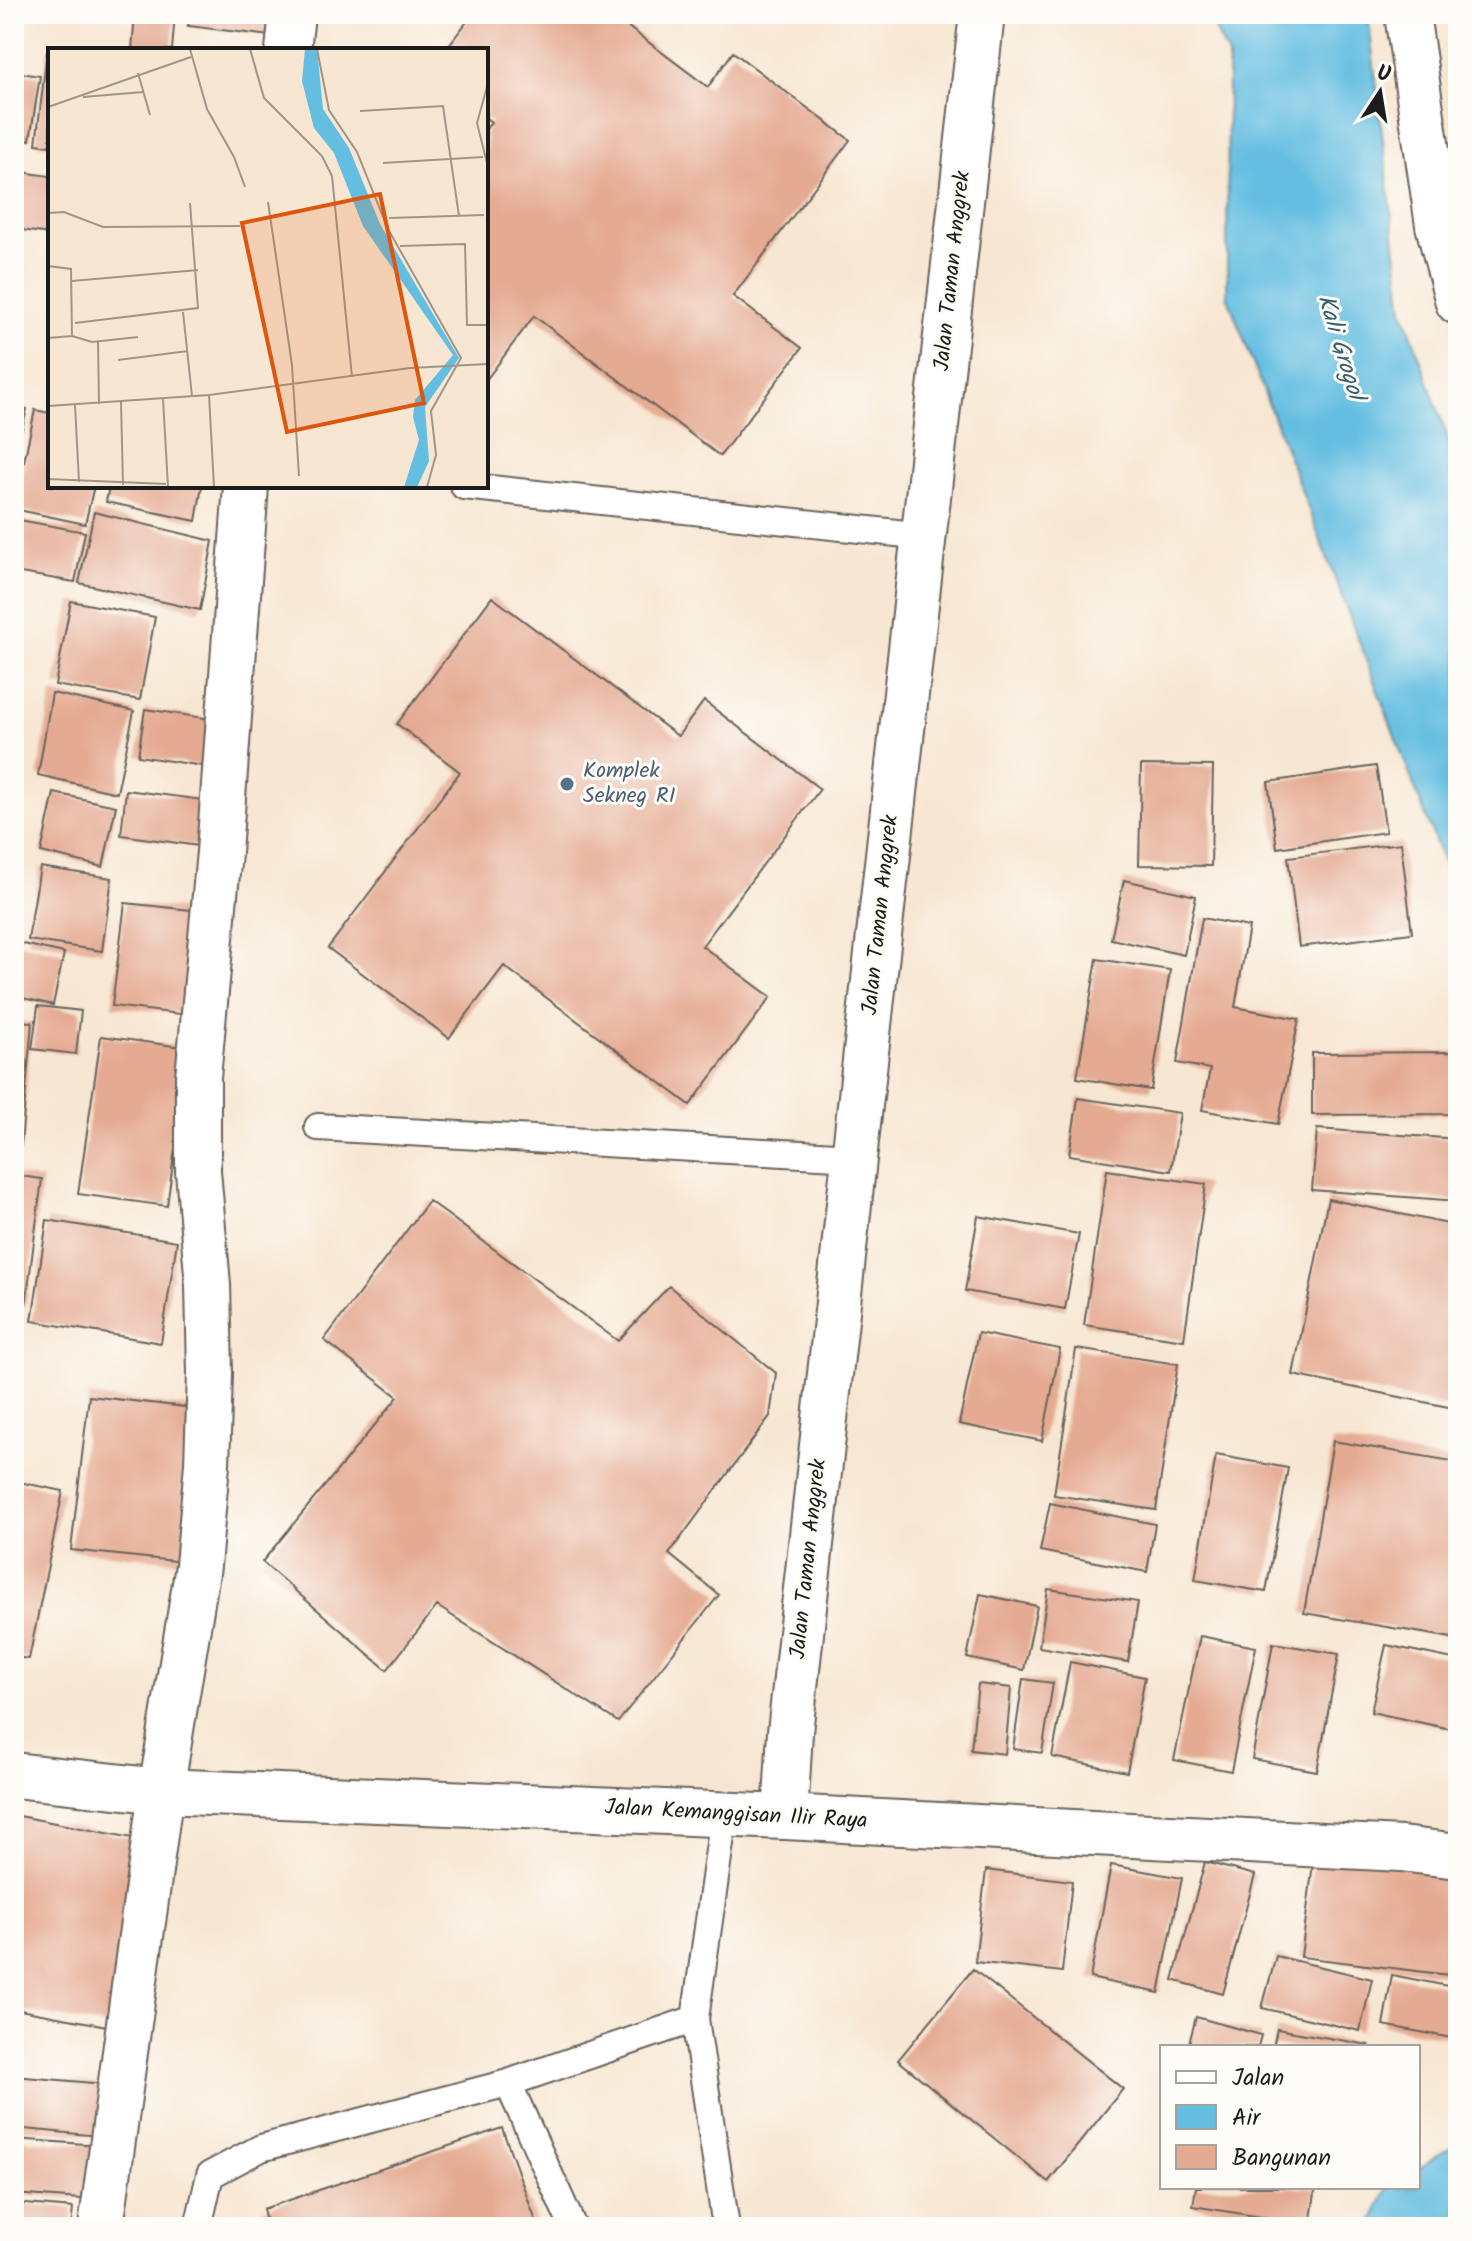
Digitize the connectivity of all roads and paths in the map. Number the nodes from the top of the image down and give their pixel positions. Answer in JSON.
{"nodes":[{"id":1,"x":292,"y":14,"type":"edge"},
{"id":2,"x":982,"y":14,"type":"edge"},
{"id":3,"x":1407,"y":14,"type":"edge"},
{"id":4,"x":288,"y":48,"type":"edge"},
{"id":5,"x":1458,"y":302,"type":"edge"},
{"id":6,"x":246,"y":488,"type":"edge"},
{"id":7,"x":482,"y":488,"type":"edge"},
{"id":8,"x":924,"y":536,"type":"junction"},
{"id":9,"x":318,"y":1127,"type":"dead end"},
{"id":10,"x":854,"y":1157,"type":"junction"},
{"id":11,"x":14,"y":1775,"type":"edge"},
{"id":12,"x":161,"y":1791,"type":"junction"},
{"id":13,"x":724,"y":1815,"type":"junction"},
{"id":14,"x":785,"y":1817,"type":"junction"},
{"id":15,"x":1458,"y":1856,"type":"edge"},
{"id":16,"x":695,"y":2019,"type":"junction"},
{"id":17,"x":508,"y":2083,"type":"junction"},
{"id":18,"x":101,"y":2227,"type":"edge"},
{"id":19,"x":198,"y":2227,"type":"edge"},
{"id":20,"x":573,"y":2227,"type":"edge"},
{"id":21,"x":726,"y":2227,"type":"edge"}],
"edges":[{"from":1,"to":4,"type":"street"},
{"from":2,"to":8,"type":"street","name":"Jalan Taman Anggrek"},
{"from":3,"to":5,"type":"street"},
{"from":6,"to":12,"type":"street"},
{"from":7,"to":8,"type":"lane"},
{"from":8,"to":10,"type":"street","name":"Jalan Taman Anggrek"},
{"from":9,"to":10,"type":"lane"},
{"from":10,"to":14,"type":"street","name":"Jalan Taman Anggrek"},
{"from":11,"to":12,"type":"street","name":"Jalan Kemanggisan Ilir Raya"},
{"from":12,"to":13,"type":"street","name":"Jalan Kemanggisan Ilir Raya"},
{"from":12,"to":18,"type":"street"},
{"from":13,"to":14,"type":"street","name":"Jalan Kemanggisan Ilir Raya"},
{"from":13,"to":16,"type":"lane"},
{"from":14,"to":15,"type":"street","name":"Jalan Kemanggisan Ilir Raya"},
{"from":16,"to":17,"type":"lane"},
{"from":16,"to":21,"type":"lane"},
{"from":17,"to":19,"type":"lane"},
{"from":17,"to":20,"type":"lane"}]}
